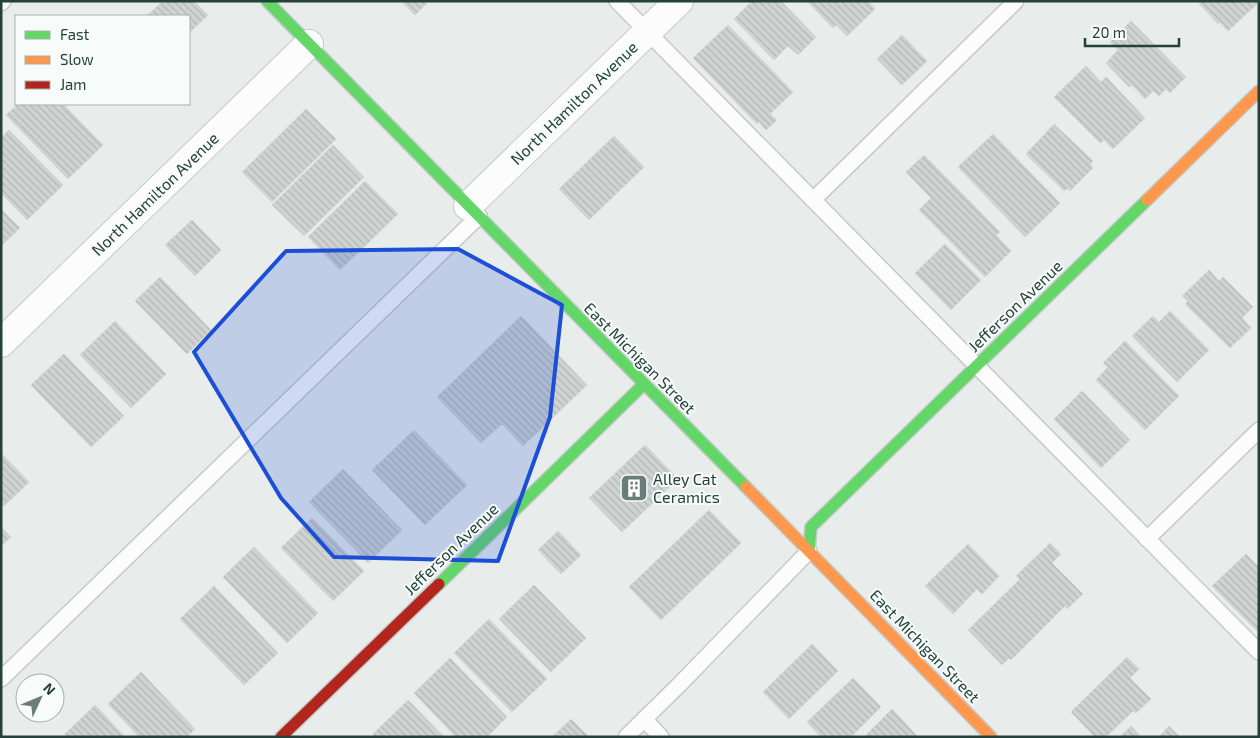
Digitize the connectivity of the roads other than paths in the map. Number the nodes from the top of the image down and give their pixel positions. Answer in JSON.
{"nodes":[{"id":1,"x":267,"y":1,"type":"edge"},
{"id":2,"x":617,"y":1,"type":"edge"},
{"id":3,"x":679,"y":1,"type":"edge"},
{"id":4,"x":1016,"y":1,"type":"edge"},
{"id":5,"x":647,"y":32,"type":"junction"},
{"id":6,"x":309,"y":44,"type":"junction"},
{"id":7,"x":1259,"y":91,"type":"edge"},
{"id":8,"x":813,"y":200,"type":"junction"},
{"id":9,"x":474,"y":211,"type":"junction"},
{"id":10,"x":1,"y":343,"type":"edge"},
{"id":11,"x":976,"y":366,"type":"junction"},
{"id":12,"x":644,"y":384,"type":"junction"},
{"id":13,"x":1259,"y":430,"type":"edge"},
{"id":14,"x":1147,"y":539,"type":"junction"},
{"id":15,"x":809,"y":551,"type":"junction"},
{"id":16,"x":1259,"y":652,"type":"edge"},
{"id":17,"x":1,"y":679,"type":"edge"},
{"id":18,"x":644,"y":719,"type":"junction"},
{"id":19,"x":990,"y":736,"type":"edge"},
{"id":20,"x":281,"y":737,"type":"edge"},
{"id":21,"x":626,"y":737,"type":"edge"},
{"id":22,"x":661,"y":737,"type":"edge"}],
"edges":[{"from":1,"to":6,"type":"street","name":"East Michigan Street"},
{"from":2,"to":5,"type":"lane"},
{"from":3,"to":5,"type":"street","name":"North Hamilton Avenue"},
{"from":4,"to":8,"type":"lane"},
{"from":5,"to":8,"type":"lane"},
{"from":5,"to":9,"type":"street","name":"North Hamilton Avenue"},
{"from":6,"to":9,"type":"street","name":"East Michigan Street"},
{"from":6,"to":10,"type":"street","name":"North Hamilton Avenue"},
{"from":7,"to":11,"type":"street","name":"Jefferson Avenue"},
{"from":8,"to":11,"type":"lane"},
{"from":9,"to":12,"type":"street","name":"East Michigan Street"},
{"from":9,"to":17,"type":"lane"},
{"from":11,"to":14,"type":"lane"},
{"from":11,"to":15,"type":"street","name":"Jefferson Avenue"},
{"from":12,"to":15,"type":"street","name":"East Michigan Street"},
{"from":12,"to":20,"type":"street","name":"Jefferson Avenue"},
{"from":13,"to":14,"type":"lane"},
{"from":14,"to":16,"type":"lane"},
{"from":15,"to":18,"type":"lane"},
{"from":15,"to":19,"type":"street","name":"East Michigan Street"},
{"from":18,"to":21,"type":"lane"},
{"from":18,"to":22,"type":"lane"}]}
